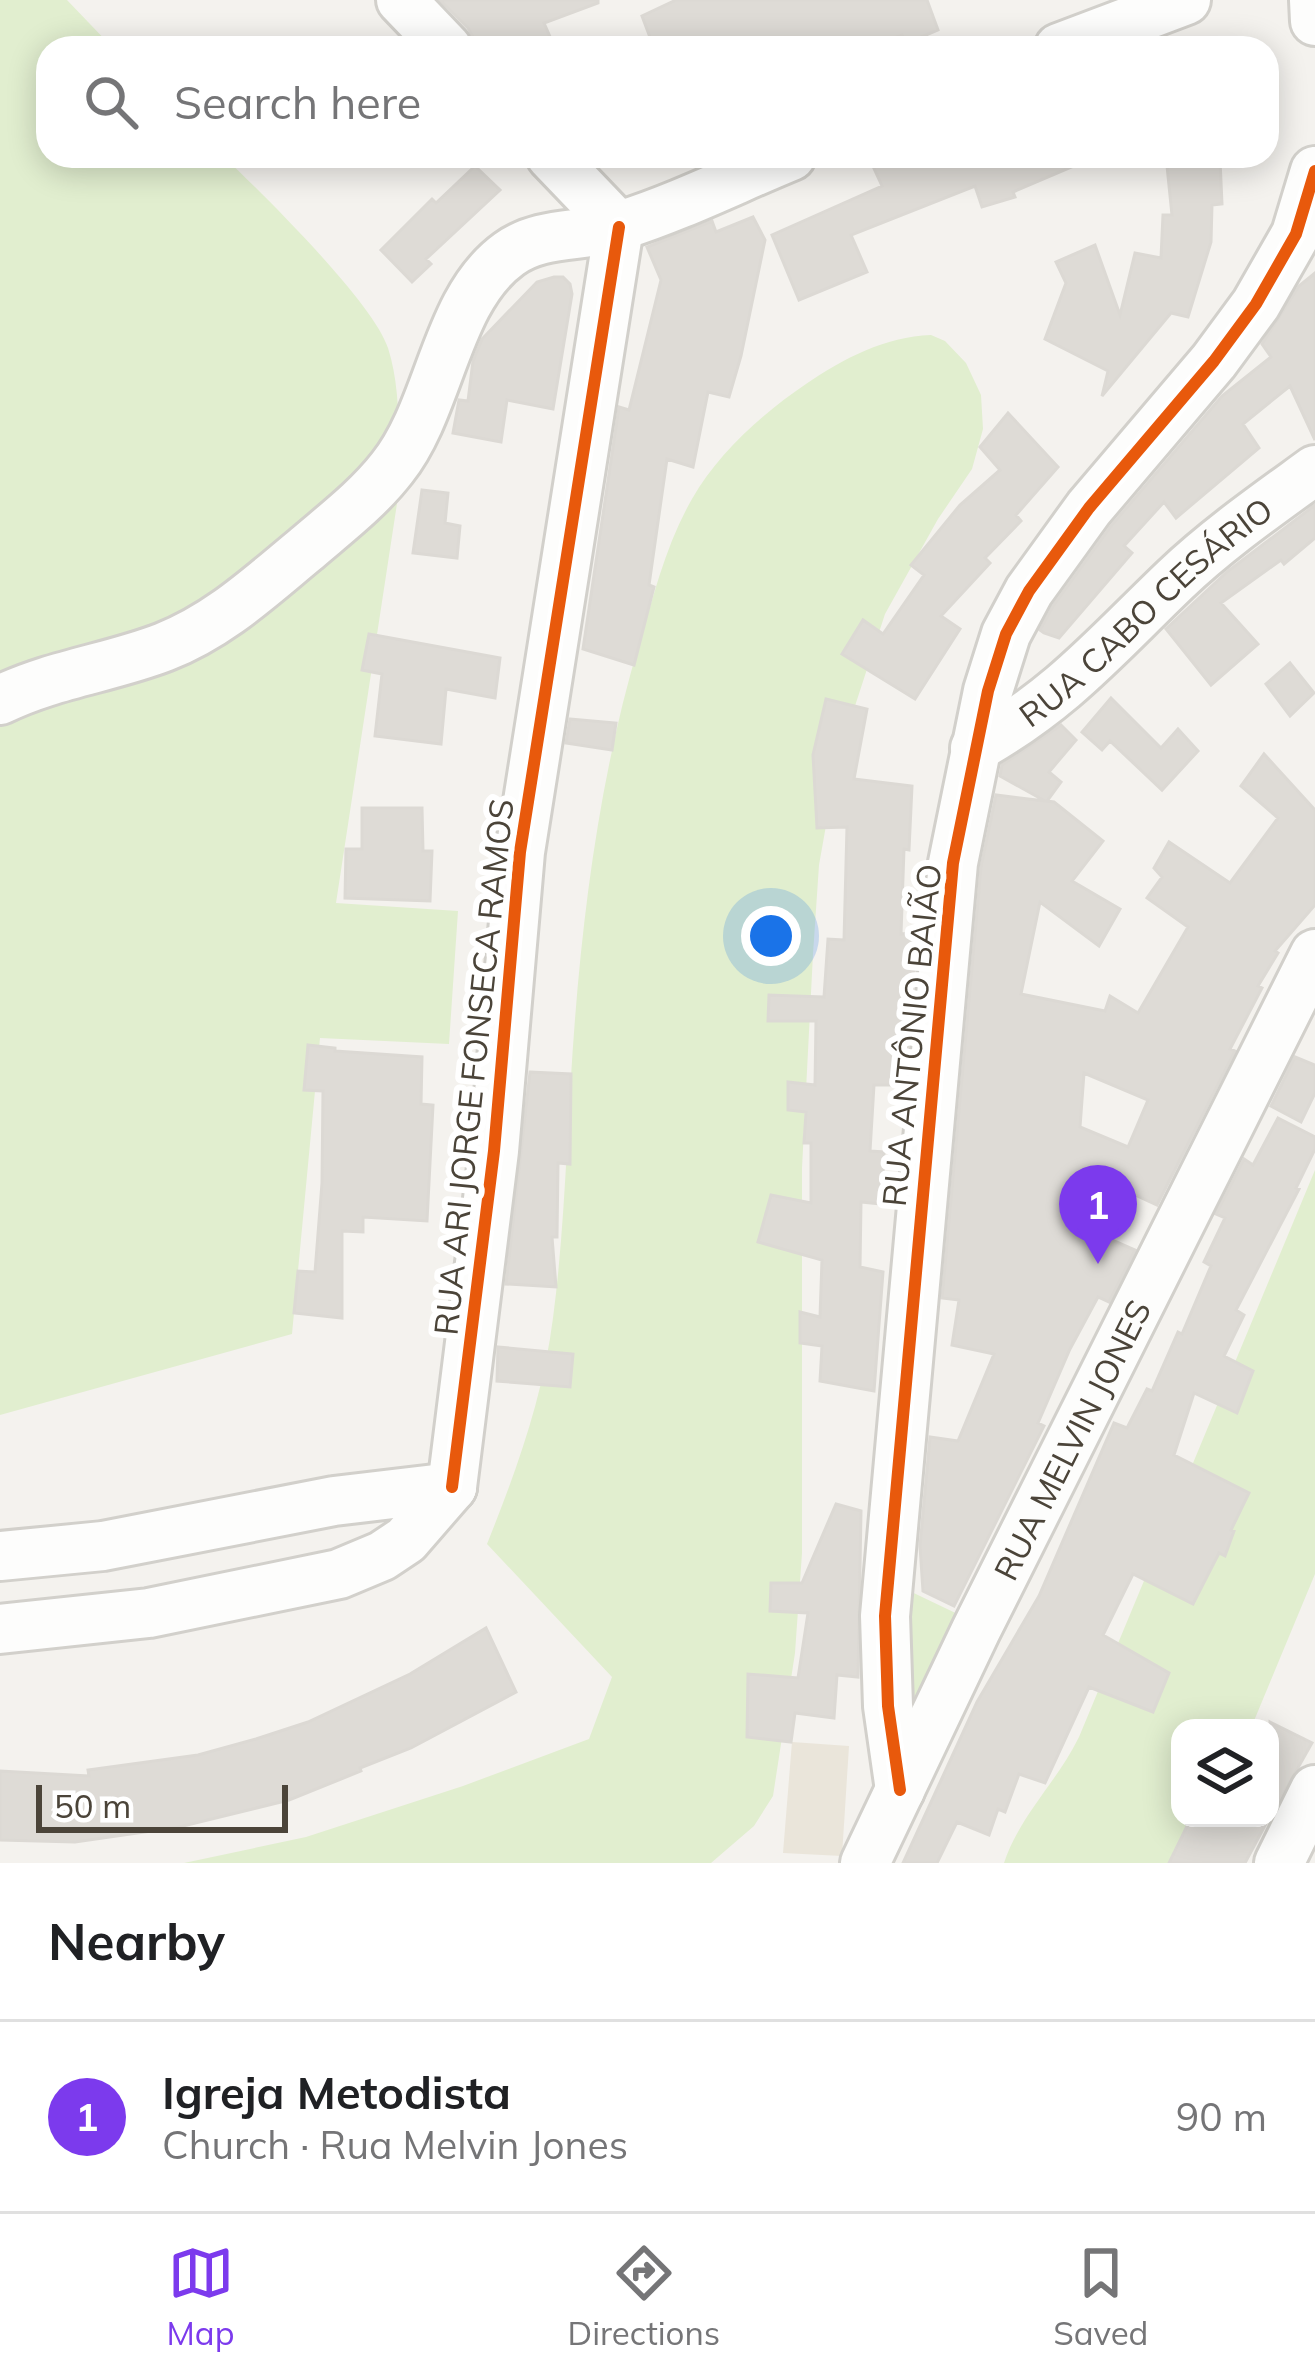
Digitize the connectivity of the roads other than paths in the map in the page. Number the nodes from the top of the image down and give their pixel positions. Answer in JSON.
{"nodes":[{"id":1,"x":401,"y":0,"type":"edge"},
{"id":2,"x":1186,"y":0,"type":"edge"},
{"id":3,"x":1314,"y":0,"type":"edge"},
{"id":4,"x":1315,"y":21,"type":"edge"},
{"id":5,"x":436,"y":36,"type":"edge"},
{"id":6,"x":1091,"y":36,"type":"edge"},
{"id":7,"x":562,"y":168,"type":"edge"},
{"id":8,"x":762,"y":168,"type":"edge"},
{"id":9,"x":1315,"y":171,"type":"edge"},
{"id":10,"x":619,"y":227,"type":"junction"},
{"id":11,"x":1315,"y":470,"type":"edge"},
{"id":12,"x":0,"y":700,"type":"edge"},
{"id":13,"x":975,"y":748,"type":"junction"},
{"id":14,"x":1315,"y":954,"type":"edge"},
{"id":15,"x":452,"y":1487,"type":"junction"},
{"id":16,"x":0,"y":1556,"type":"edge"},
{"id":17,"x":0,"y":1629,"type":"edge"},
{"id":18,"x":900,"y":1790,"type":"junction"},
{"id":19,"x":1315,"y":1790,"type":"edge"},
{"id":20,"x":865,"y":1863,"type":"edge"},
{"id":21,"x":1280,"y":1863,"type":"edge"}],
"edges":[{"from":1,"to":5,"type":"street"},
{"from":2,"to":6,"type":"street"},
{"from":3,"to":4,"type":"street"},
{"from":7,"to":10,"type":"street"},
{"from":8,"to":10,"type":"street"},
{"from":9,"to":13,"type":"street","name":"RUA ANTÔNIO BAIÃO"},
{"from":10,"to":12,"type":"street"},
{"from":10,"to":15,"type":"street","name":"RUA ARI JORGE FONSECA RAMOS"},
{"from":11,"to":13,"type":"street","name":"RUA CABO CESÁRIO"},
{"from":13,"to":18,"type":"street","name":"RUA ANTÔNIO BAIÃO"},
{"from":14,"to":18,"type":"street","name":"RUA MELVIN JONES"},
{"from":15,"to":16,"type":"street"},
{"from":15,"to":17,"type":"street"},
{"from":18,"to":20,"type":"street","name":"RUA MELVIN JONES"},
{"from":19,"to":21,"type":"street"}]}
